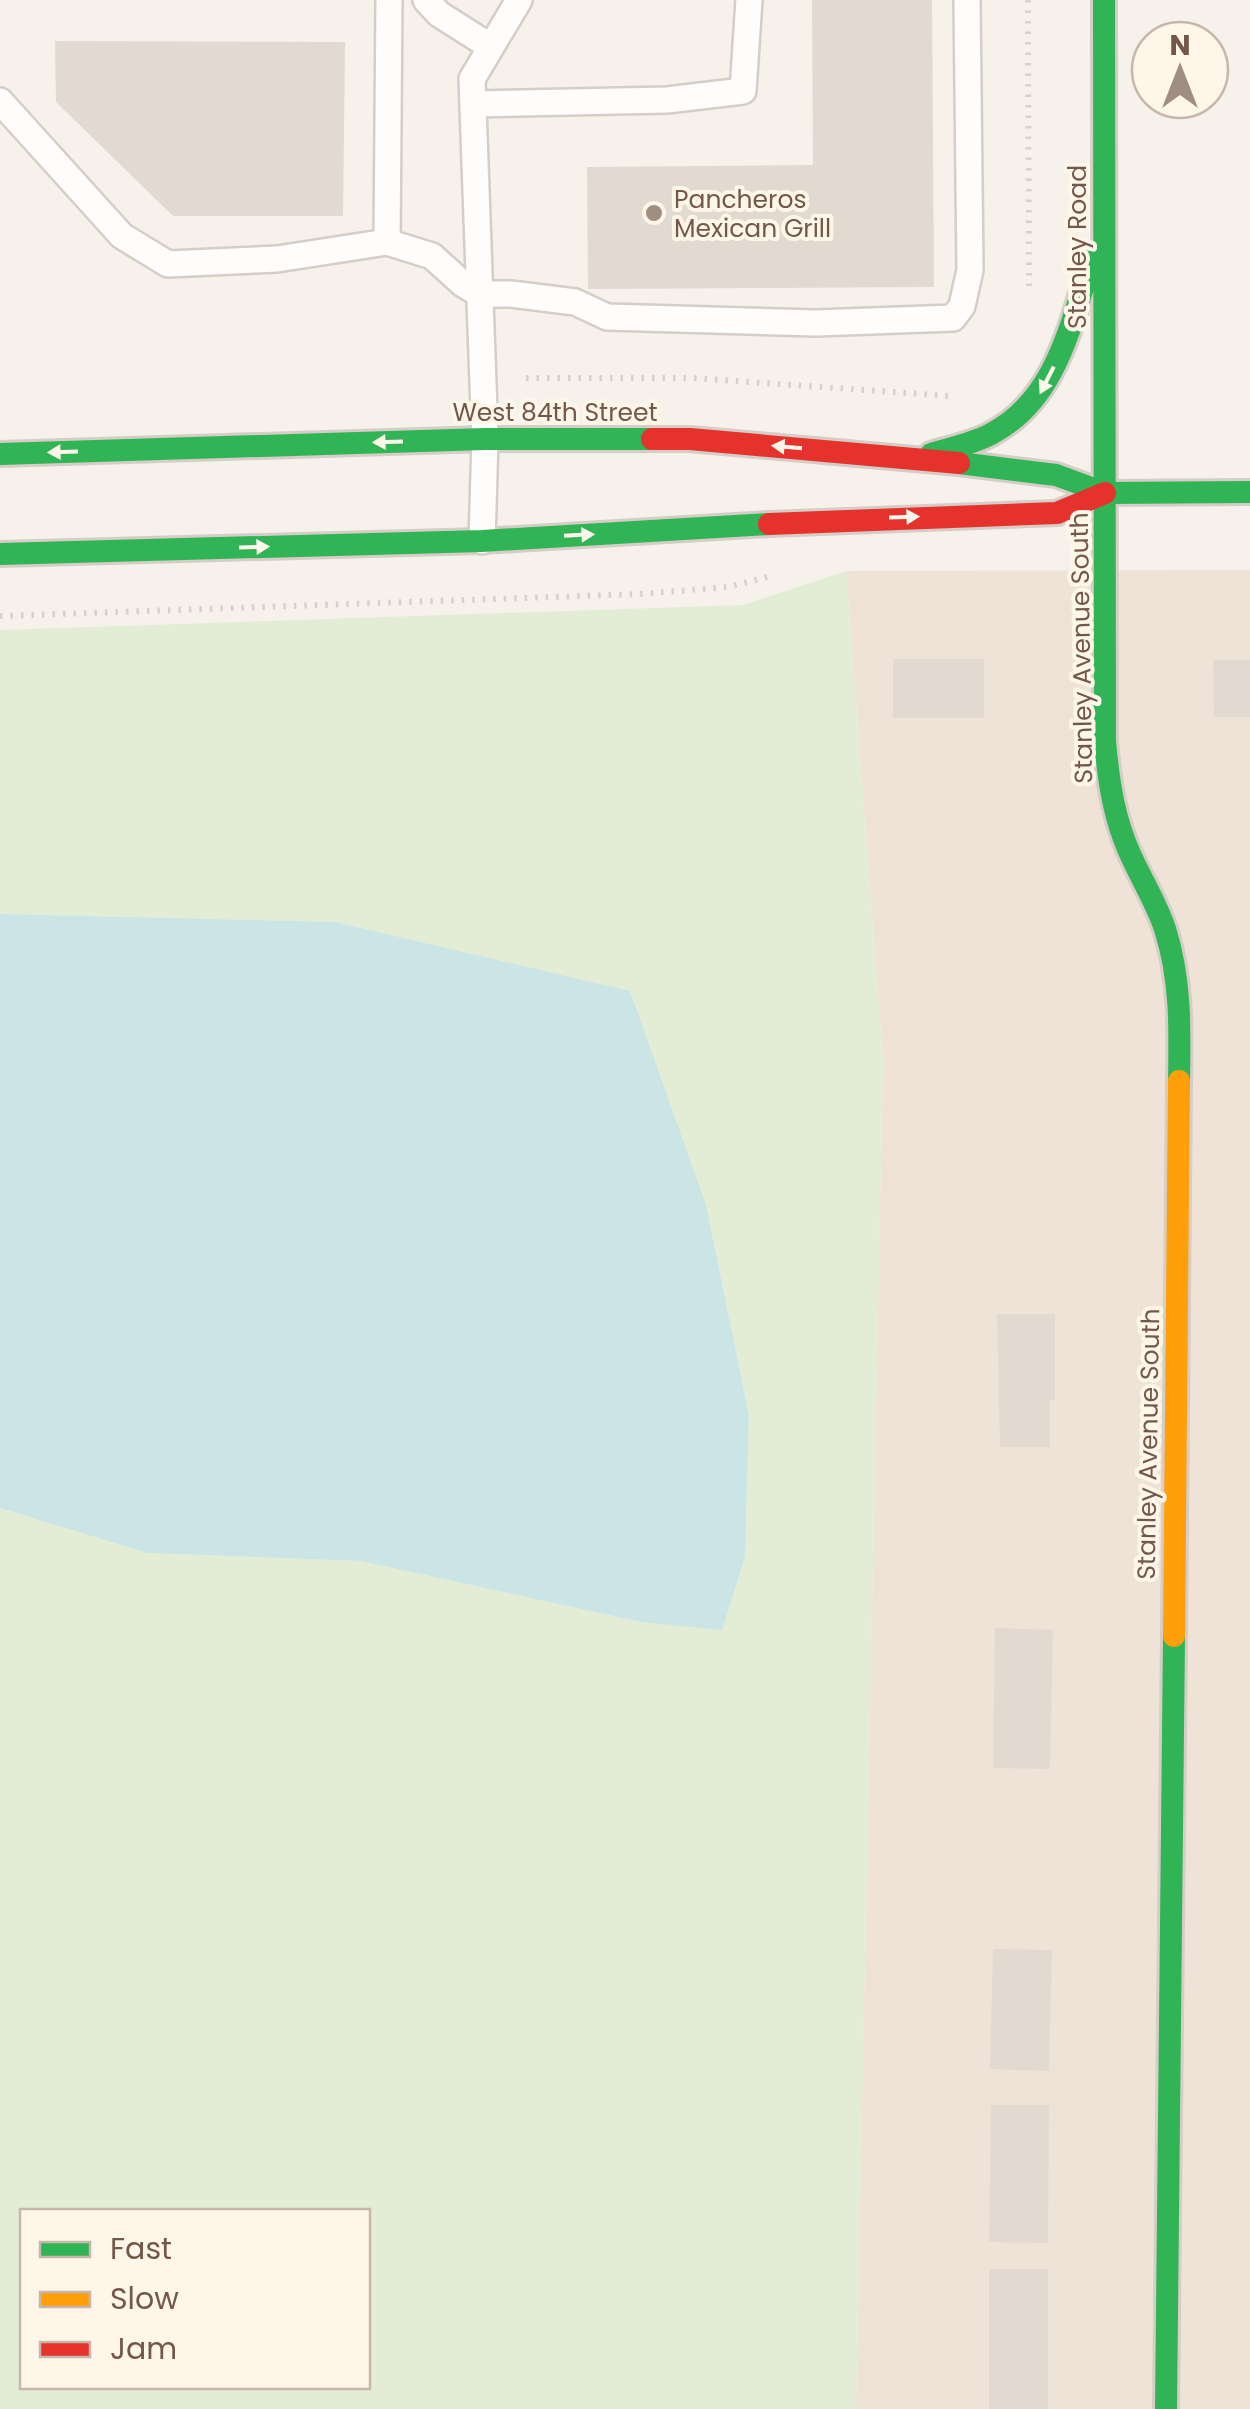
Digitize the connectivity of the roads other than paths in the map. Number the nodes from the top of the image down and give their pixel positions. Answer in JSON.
{"nodes":[{"id":1,"x":389,"y":0,"type":"edge"},
{"id":2,"x":426,"y":0,"type":"edge"},
{"id":3,"x":518,"y":0,"type":"edge"},
{"id":4,"x":749,"y":0,"type":"edge"},
{"id":5,"x":966,"y":0,"type":"edge"},
{"id":6,"x":1104,"y":0,"type":"edge"},
{"id":7,"x":491,"y":47,"type":"junction"},
{"id":8,"x":0,"y":101,"type":"edge"},
{"id":9,"x":474,"y":104,"type":"junction"},
{"id":10,"x":1104,"y":223,"type":"junction"},
{"id":11,"x":387,"y":242,"type":"junction"},
{"id":12,"x":479,"y":294,"type":"junction"},
{"id":13,"x":485,"y":439,"type":"junction"},
{"id":14,"x":0,"y":454,"type":"edge"},
{"id":15,"x":919,"y":458,"type":"junction"},
{"id":16,"x":1250,"y":492,"type":"edge"},
{"id":17,"x":1105,"y":493,"type":"junction"},
{"id":18,"x":482,"y":541,"type":"junction"},
{"id":19,"x":0,"y":554,"type":"edge"},
{"id":20,"x":1166,"y":2409,"type":"edge"}],
"edges":[{"from":1,"to":11,"type":"lane"},
{"from":2,"to":7,"type":"lane"},
{"from":3,"to":7,"type":"lane"},
{"from":4,"to":9,"type":"lane"},
{"from":5,"to":12,"type":"lane"},
{"from":6,"to":10,"type":"street","name":"Stanley Road"},
{"from":7,"to":9,"type":"lane"},
{"from":8,"to":11,"type":"lane"},
{"from":9,"to":12,"type":"lane"},
{"from":10,"to":15,"type":"street","one_way":true},
{"from":10,"to":17,"type":"street","name":"Stanley Road"},
{"from":11,"to":12,"type":"lane"},
{"from":12,"to":13,"type":"lane"},
{"from":13,"to":14,"type":"street","name":"West 84th Street","one_way":true},
{"from":15,"to":13,"type":"street","name":"West 84th Street","one_way":true},
{"from":13,"to":18,"type":"lane"},
{"from":15,"to":17,"type":"street","name":"West 84th Street"},
{"from":16,"to":17,"type":"street","name":"West 84th Street"},
{"from":18,"to":17,"type":"street","name":"West 84th Street","one_way":true},
{"from":17,"to":20,"type":"street","name":"Stanley Avenue South"},
{"from":19,"to":18,"type":"street","name":"West 84th Street","one_way":true}]}
